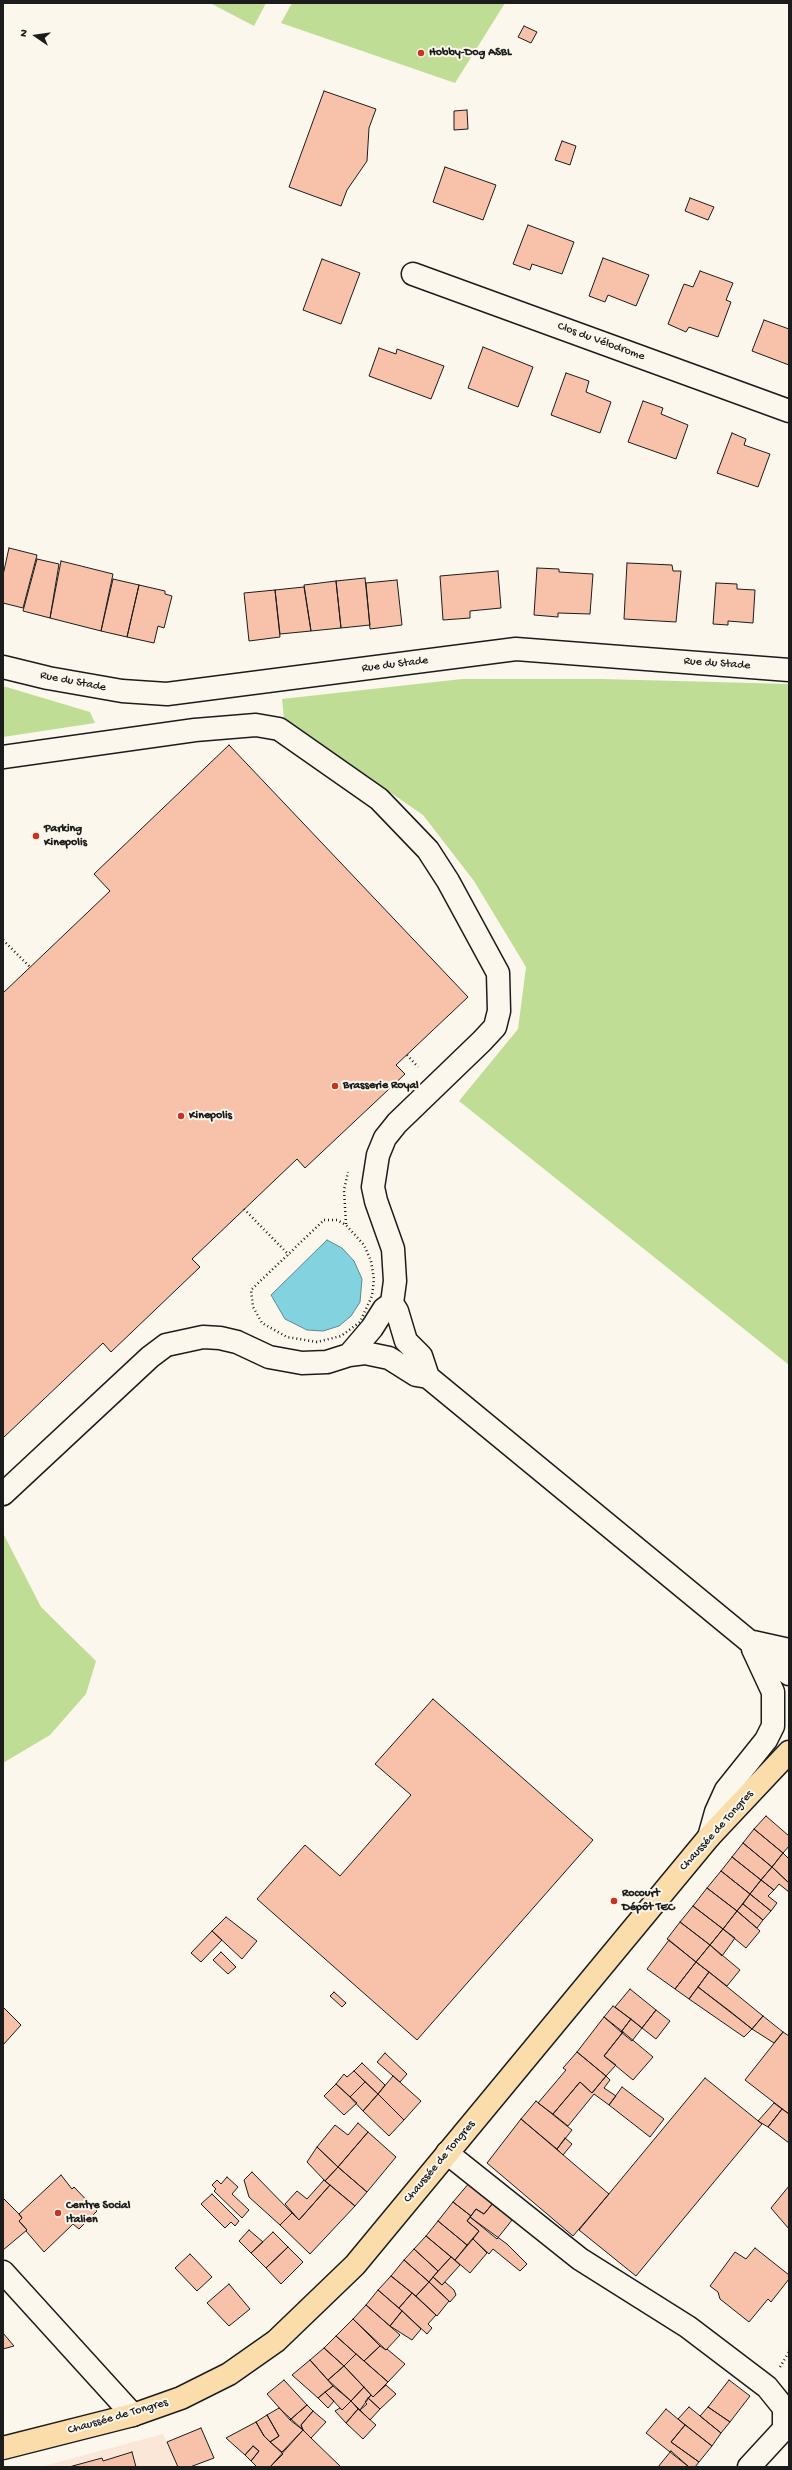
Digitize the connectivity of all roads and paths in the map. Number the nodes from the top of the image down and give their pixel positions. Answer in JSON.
{"nodes":[{"id":1,"x":413,"y":274,"type":"dead end"},
{"id":2,"x":789,"y":411,"type":"edge"},
{"id":3,"x":3,"y":667,"type":"edge"},
{"id":4,"x":789,"y":670,"type":"edge"},
{"id":5,"x":3,"y":757,"type":"edge"},
{"id":6,"x":3,"y":940,"type":"edge"},
{"id":7,"x":30,"y":968,"type":"dead end"},
{"id":8,"x":407,"y":1055,"type":"dead end"},
{"id":9,"x":422,"y":1071,"type":"dead end"},
{"id":10,"x":244,"y":1209,"type":"dead end"},
{"id":11,"x":288,"y":1255,"type":"junction"},
{"id":12,"x":392,"y":1303,"type":"junction"},
{"id":13,"x":349,"y":1355,"type":"junction"},
{"id":14,"x":428,"y":1377,"type":"junction"},
{"id":15,"x":3,"y":1494,"type":"edge"},
{"id":16,"x":747,"y":1639,"type":"junction"},
{"id":17,"x":789,"y":1650,"type":"edge"},
{"id":18,"x":789,"y":1674,"type":"edge"},
{"id":19,"x":789,"y":1752,"type":"edge"},
{"id":20,"x":709,"y":1837,"type":"junction"},
{"id":21,"x":447,"y":2153,"type":"junction"},
{"id":22,"x":3,"y":2272,"type":"edge"},
{"id":23,"x":133,"y":2415,"type":"junction"},
{"id":24,"x":3,"y":2448,"type":"edge"},
{"id":25,"x":749,"y":2467,"type":"edge"}],
"edges":[{"from":1,"to":2,"type":"street","name":"Clos du Vélodrome"},
{"from":3,"to":4,"type":"street","name":"Rue du Stade"},
{"from":5,"to":12,"type":"street"},
{"from":6,"to":7,"type":"path"},
{"from":8,"to":9,"type":"path"},
{"from":10,"to":11,"type":"path"},
{"from":11,"to":11,"type":"path"},
{"from":12,"to":13,"type":"street"},
{"from":12,"to":14,"type":"street"},
{"from":13,"to":14,"type":"street"},
{"from":13,"to":15,"type":"street"},
{"from":14,"to":16,"type":"street"},
{"from":16,"to":17,"type":"street"},
{"from":16,"to":18,"type":"street"},
{"from":16,"to":20,"type":"street"},
{"from":19,"to":20,"type":"main road","name":"Chaussée de Tongres"},
{"from":20,"to":21,"type":"main road","name":"Chaussée de Tongres"},
{"from":21,"to":23,"type":"main road","name":"Chaussée de Tongres"},
{"from":21,"to":25,"type":"street"},
{"from":22,"to":23,"type":"street"},
{"from":23,"to":24,"type":"main road","name":"Chaussée de Tongres"}]}
